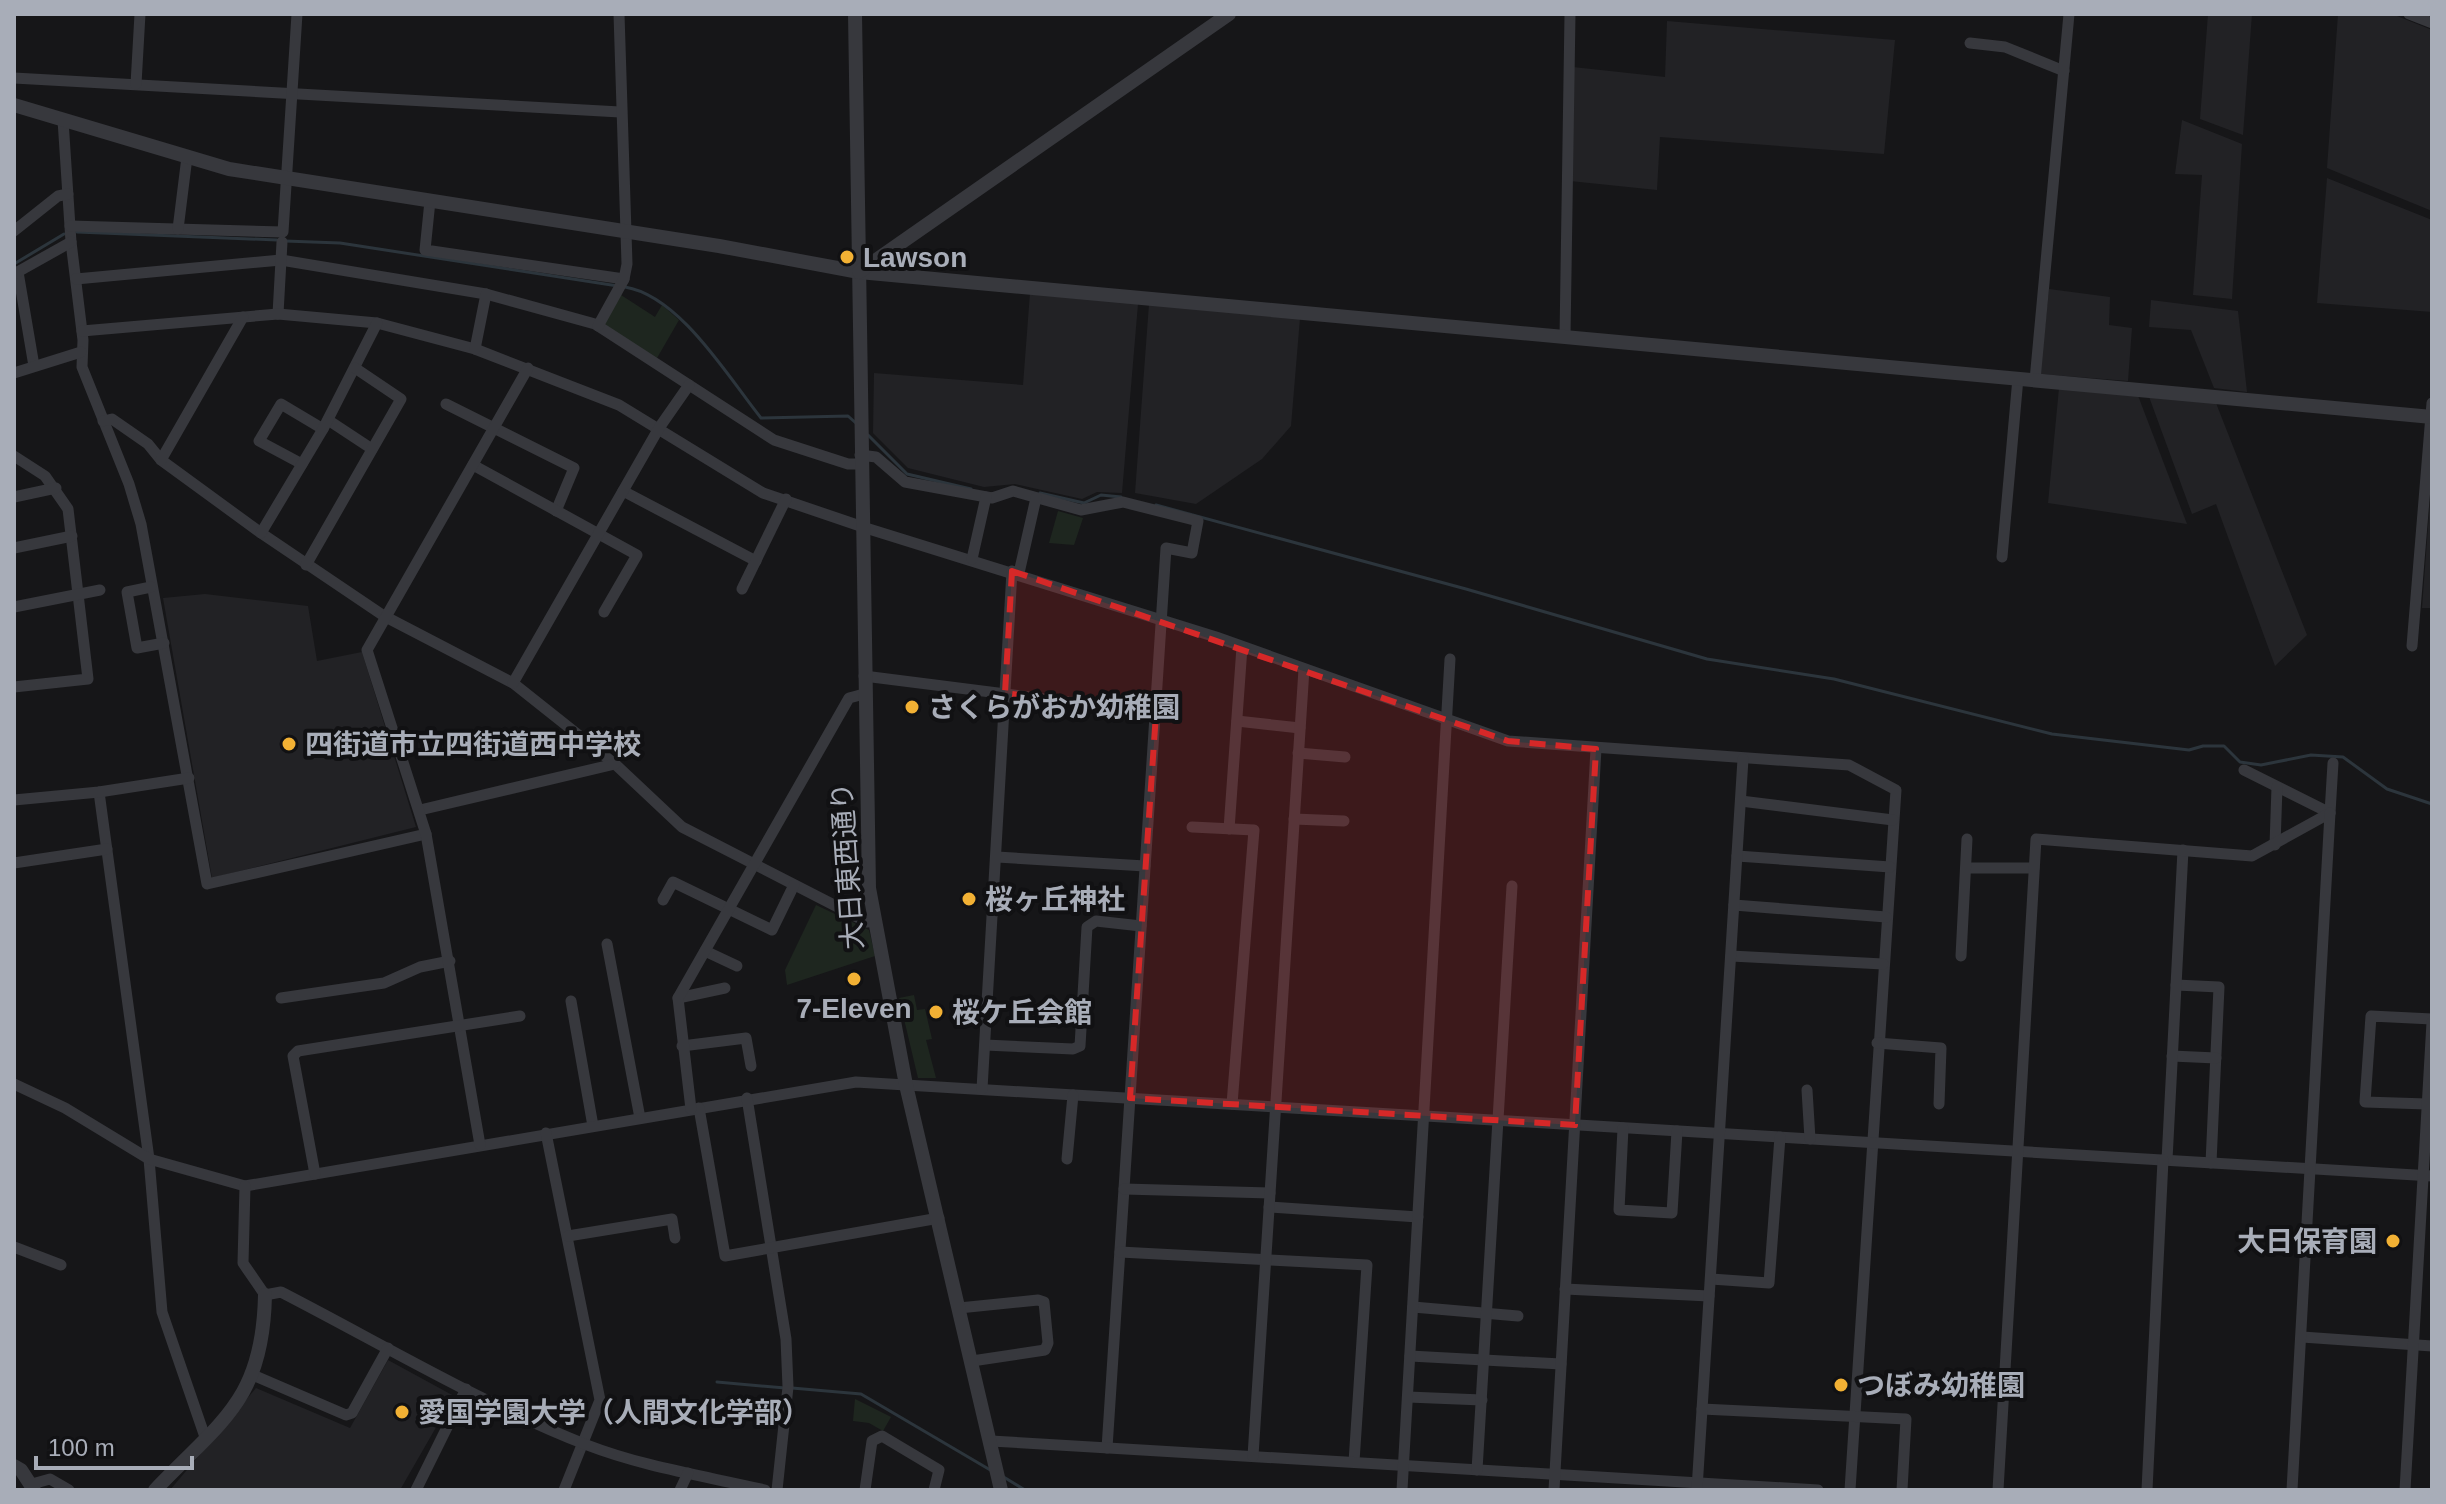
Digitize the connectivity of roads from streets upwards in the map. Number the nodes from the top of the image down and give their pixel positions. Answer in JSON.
{"nodes":[{"id":1,"x":140,"y":14,"type":"edge"},
{"id":2,"x":297,"y":14,"type":"edge"},
{"id":3,"x":619,"y":14,"type":"edge"},
{"id":4,"x":855,"y":14,"type":"edge"},
{"id":5,"x":1229,"y":14,"type":"edge"},
{"id":6,"x":1570,"y":14,"type":"edge"},
{"id":7,"x":2069,"y":14,"type":"edge"},
{"id":8,"x":2409,"y":14,"type":"edge"},
{"id":9,"x":2432,"y":23,"type":"edge"},
{"id":10,"x":1970,"y":43,"type":"dead end"},
{"id":11,"x":2064,"y":71,"type":"junction"},
{"id":12,"x":14,"y":78,"type":"edge"},
{"id":13,"x":136,"y":84,"type":"junction"},
{"id":14,"x":292,"y":94,"type":"junction"},
{"id":15,"x":14,"y":105,"type":"edge"},
{"id":16,"x":620,"y":112,"type":"junction"},
{"id":17,"x":63,"y":120,"type":"junction"},
{"id":18,"x":187,"y":157,"type":"junction"},
{"id":19,"x":287,"y":180,"type":"junction"},
{"id":20,"x":68,"y":194,"type":"junction"},
{"id":21,"x":430,"y":201,"type":"junction"},
{"id":22,"x":70,"y":226,"type":"junction"},
{"id":23,"x":178,"y":229,"type":"junction"},
{"id":24,"x":14,"y":231,"type":"edge"},
{"id":25,"x":626,"y":231,"type":"junction"},
{"id":26,"x":71,"y":242,"type":"junction"},
{"id":27,"x":282,"y":242,"type":"dead end"},
{"id":28,"x":281,"y":260,"type":"junction"},
{"id":29,"x":859,"y":272,"type":"junction"},
{"id":30,"x":16,"y":273,"type":"edge"},
{"id":31,"x":76,"y":279,"type":"junction"},
{"id":32,"x":624,"y":279,"type":"junction"},
{"id":33,"x":486,"y":294,"type":"junction"},
{"id":34,"x":278,"y":314,"type":"junction"},
{"id":35,"x":243,"y":317,"type":"junction"},
{"id":36,"x":377,"y":323,"type":"junction"},
{"id":37,"x":598,"y":326,"type":"junction"},
{"id":38,"x":82,"y":331,"type":"junction"},
{"id":39,"x":1565,"y":337,"type":"junction"},
{"id":40,"x":475,"y":349,"type":"junction"},
{"id":41,"x":81,"y":352,"type":"junction"},
{"id":42,"x":34,"y":366,"type":"junction"},
{"id":43,"x":355,"y":368,"type":"junction"},
{"id":44,"x":528,"y":368,"type":"junction"},
{"id":45,"x":14,"y":373,"type":"edge"},
{"id":46,"x":2018,"y":378,"type":"junction"},
{"id":47,"x":2035,"y":380,"type":"junction"},
{"id":48,"x":689,"y":385,"type":"junction"},
{"id":49,"x":446,"y":404,"type":"dead end"},
{"id":50,"x":2432,"y":412,"type":"edge"},
{"id":51,"x":103,"y":421,"type":"junction"},
{"id":52,"x":326,"y":424,"type":"junction"},
{"id":53,"x":494,"y":428,"type":"junction"},
{"id":54,"x":659,"y":428,"type":"junction"},
{"id":55,"x":372,"y":449,"type":"junction"},
{"id":56,"x":14,"y":456,"type":"edge"},
{"id":57,"x":161,"y":460,"type":"junction"},
{"id":58,"x":860,"y":460,"type":"junction"},
{"id":59,"x":302,"y":464,"type":"junction"},
{"id":60,"x":473,"y":465,"type":"junction"},
{"id":61,"x":56,"y":488,"type":"junction"},
{"id":62,"x":623,"y":491,"type":"junction"},
{"id":63,"x":14,"y":497,"type":"edge"},
{"id":64,"x":986,"y":497,"type":"junction"},
{"id":65,"x":1036,"y":498,"type":"junction"},
{"id":66,"x":786,"y":499,"type":"junction"},
{"id":67,"x":556,"y":511,"type":"junction"},
{"id":68,"x":860,"y":524,"type":"junction"},
{"id":69,"x":261,"y":533,"type":"junction"},
{"id":70,"x":597,"y":534,"type":"junction"},
{"id":71,"x":72,"y":536,"type":"junction"},
{"id":72,"x":14,"y":548,"type":"edge"},
{"id":73,"x":2002,"y":557,"type":"dead end"},
{"id":74,"x":972,"y":559,"type":"junction"},
{"id":75,"x":756,"y":561,"type":"junction"},
{"id":76,"x":306,"y":565,"type":"junction"},
{"id":77,"x":1015,"y":572,"type":"junction"},
{"id":78,"x":151,"y":587,"type":"junction"},
{"id":79,"x":742,"y":589,"type":"dead end"},
{"id":80,"x":100,"y":590,"type":"dead end"},
{"id":81,"x":79,"y":594,"type":"junction"},
{"id":82,"x":14,"y":607,"type":"edge"},
{"id":83,"x":604,"y":612,"type":"dead end"},
{"id":84,"x":384,"y":616,"type":"junction"},
{"id":85,"x":1161,"y":621,"type":"junction"},
{"id":86,"x":164,"y":643,"type":"junction"},
{"id":87,"x":2412,"y":646,"type":"dead end"},
{"id":88,"x":1242,"y":647,"type":"junction"},
{"id":89,"x":1450,"y":659,"type":"dead end"},
{"id":90,"x":1304,"y":669,"type":"junction"},
{"id":91,"x":864,"y":676,"type":"junction"},
{"id":92,"x":513,"y":683,"type":"junction"},
{"id":93,"x":14,"y":687,"type":"edge"},
{"id":94,"x":1005,"y":693,"type":"junction"},
{"id":95,"x":864,"y":694,"type":"junction"},
{"id":96,"x":1156,"y":713,"type":"junction"},
{"id":97,"x":1237,"y":721,"type":"junction"},
{"id":98,"x":1447,"y":721,"type":"junction"},
{"id":99,"x":1300,"y":728,"type":"junction"},
{"id":100,"x":1596,"y":749,"type":"junction"},
{"id":101,"x":1298,"y":753,"type":"junction"},
{"id":102,"x":1345,"y":757,"type":"dead end"},
{"id":103,"x":1743,"y":759,"type":"junction"},
{"id":104,"x":2333,"y":763,"type":"dead end"},
{"id":105,"x":615,"y":764,"type":"junction"},
{"id":106,"x":2244,"y":770,"type":"dead end"},
{"id":107,"x":189,"y":778,"type":"junction"},
{"id":108,"x":2277,"y":787,"type":"junction"},
{"id":109,"x":99,"y":792,"type":"junction"},
{"id":110,"x":14,"y":800,"type":"edge"},
{"id":111,"x":1741,"y":801,"type":"junction"},
{"id":112,"x":420,"y":810,"type":"junction"},
{"id":113,"x":2330,"y":813,"type":"junction"},
{"id":114,"x":1294,"y":819,"type":"junction"},
{"id":115,"x":1893,"y":820,"type":"junction"},
{"id":116,"x":1344,"y":821,"type":"dead end"},
{"id":117,"x":1192,"y":827,"type":"dead end"},
{"id":118,"x":1229,"y":829,"type":"junction"},
{"id":119,"x":426,"y":834,"type":"junction"},
{"id":120,"x":1967,"y":839,"type":"dead end"},
{"id":121,"x":2275,"y":845,"type":"junction"},
{"id":122,"x":107,"y":849,"type":"junction"},
{"id":123,"x":2183,"y":850,"type":"junction"},
{"id":124,"x":1737,"y":856,"type":"junction"},
{"id":125,"x":997,"y":857,"type":"junction"},
{"id":126,"x":14,"y":863,"type":"edge"},
{"id":127,"x":754,"y":865,"type":"junction"},
{"id":128,"x":1145,"y":866,"type":"junction"},
{"id":129,"x":1890,"y":867,"type":"junction"},
{"id":130,"x":1966,"y":868,"type":"junction"},
{"id":131,"x":2034,"y":868,"type":"junction"},
{"id":132,"x":794,"y":885,"type":"junction"},
{"id":133,"x":1512,"y":886,"type":"dead end"},
{"id":134,"x":663,"y":900,"type":"dead end"},
{"id":135,"x":1734,"y":905,"type":"junction"},
{"id":136,"x":729,"y":910,"type":"junction"},
{"id":137,"x":1886,"y":917,"type":"junction"},
{"id":138,"x":873,"y":921,"type":"junction"},
{"id":139,"x":1141,"y":926,"type":"junction"},
{"id":140,"x":607,"y":944,"type":"dead end"},
{"id":141,"x":705,"y":951,"type":"junction"},
{"id":142,"x":1731,"y":956,"type":"junction"},
{"id":143,"x":1961,"y":956,"type":"dead end"},
{"id":144,"x":450,"y":961,"type":"junction"},
{"id":145,"x":1883,"y":964,"type":"junction"},
{"id":146,"x":737,"y":966,"type":"dead end"},
{"id":147,"x":2176,"y":985,"type":"junction"},
{"id":148,"x":725,"y":988,"type":"dead end"},
{"id":149,"x":281,"y":998,"type":"dead end"},
{"id":150,"x":678,"y":998,"type":"junction"},
{"id":151,"x":571,"y":1001,"type":"dead end"},
{"id":152,"x":520,"y":1016,"type":"dead end"},
{"id":153,"x":2432,"y":1020,"type":"edge"},
{"id":154,"x":461,"y":1025,"type":"junction"},
{"id":155,"x":1877,"y":1043,"type":"junction"},
{"id":156,"x":985,"y":1045,"type":"junction"},
{"id":157,"x":682,"y":1046,"type":"junction"},
{"id":158,"x":2172,"y":1056,"type":"junction"},
{"id":159,"x":2216,"y":1058,"type":"junction"},
{"id":160,"x":751,"y":1066,"type":"dead end"},
{"id":161,"x":14,"y":1084,"type":"edge"},
{"id":162,"x":906,"y":1085,"type":"junction"},
{"id":163,"x":982,"y":1089,"type":"junction"},
{"id":164,"x":1807,"y":1090,"type":"dead end"},
{"id":165,"x":1073,"y":1095,"type":"junction"},
{"id":166,"x":747,"y":1098,"type":"junction"},
{"id":167,"x":1130,"y":1098,"type":"junction"},
{"id":168,"x":1232,"y":1104,"type":"junction"},
{"id":169,"x":1939,"y":1104,"type":"dead end"},
{"id":170,"x":2427,"y":1104,"type":"junction"},
{"id":171,"x":1275,"y":1107,"type":"junction"},
{"id":172,"x":695,"y":1108,"type":"junction"},
{"id":173,"x":1424,"y":1116,"type":"junction"},
{"id":174,"x":640,"y":1118,"type":"junction"},
{"id":175,"x":1501,"y":1120,"type":"junction"},
{"id":176,"x":1575,"y":1125,"type":"junction"},
{"id":177,"x":593,"y":1126,"type":"junction"},
{"id":178,"x":1623,"y":1128,"type":"junction"},
{"id":179,"x":1677,"y":1131,"type":"junction"},
{"id":180,"x":546,"y":1133,"type":"junction"},
{"id":181,"x":1720,"y":1133,"type":"junction"},
{"id":182,"x":1780,"y":1137,"type":"junction"},
{"id":183,"x":1810,"y":1139,"type":"junction"},
{"id":184,"x":1870,"y":1142,"type":"junction"},
{"id":185,"x":480,"y":1145,"type":"junction"},
{"id":186,"x":2018,"y":1151,"type":"junction"},
{"id":187,"x":149,"y":1159,"type":"junction"},
{"id":188,"x":1067,"y":1159,"type":"dead end"},
{"id":189,"x":2165,"y":1160,"type":"junction"},
{"id":190,"x":2211,"y":1163,"type":"junction"},
{"id":191,"x":2311,"y":1169,"type":"junction"},
{"id":192,"x":315,"y":1174,"type":"junction"},
{"id":193,"x":2428,"y":1176,"type":"edge"},
{"id":194,"x":245,"y":1186,"type":"junction"},
{"id":195,"x":1124,"y":1189,"type":"junction"},
{"id":196,"x":1270,"y":1193,"type":"junction"},
{"id":197,"x":1269,"y":1207,"type":"junction"},
{"id":198,"x":1418,"y":1217,"type":"junction"},
{"id":199,"x":939,"y":1218,"type":"junction"},
{"id":200,"x":568,"y":1236,"type":"junction"},
{"id":201,"x":675,"y":1238,"type":"dead end"},
{"id":202,"x":14,"y":1247,"type":"edge"},
{"id":203,"x":774,"y":1249,"type":"junction"},
{"id":204,"x":1120,"y":1252,"type":"junction"},
{"id":205,"x":1265,"y":1259,"type":"junction"},
{"id":206,"x":61,"y":1265,"type":"dead end"},
{"id":207,"x":1711,"y":1279,"type":"junction"},
{"id":208,"x":2417,"y":1280,"type":"junction"},
{"id":209,"x":2432,"y":1281,"type":"edge"},
{"id":210,"x":1565,"y":1289,"type":"junction"},
{"id":211,"x":265,"y":1295,"type":"junction"},
{"id":212,"x":1709,"y":1296,"type":"junction"},
{"id":213,"x":1413,"y":1307,"type":"junction"},
{"id":214,"x":959,"y":1308,"type":"junction"},
{"id":215,"x":1488,"y":1313,"type":"junction"},
{"id":216,"x":1518,"y":1316,"type":"dead end"},
{"id":217,"x":2302,"y":1337,"type":"junction"},
{"id":218,"x":2414,"y":1345,"type":"junction"},
{"id":219,"x":2432,"y":1346,"type":"edge"},
{"id":220,"x":388,"y":1348,"type":"junction"},
{"id":221,"x":1410,"y":1356,"type":"junction"},
{"id":222,"x":1485,"y":1360,"type":"junction"},
{"id":223,"x":972,"y":1361,"type":"junction"},
{"id":224,"x":1561,"y":1364,"type":"junction"},
{"id":225,"x":253,"y":1375,"type":"junction"},
{"id":226,"x":466,"y":1389,"type":"junction"},
{"id":227,"x":1408,"y":1397,"type":"junction"},
{"id":228,"x":1482,"y":1400,"type":"junction"},
{"id":229,"x":1702,"y":1409,"type":"junction"},
{"id":230,"x":1854,"y":1416,"type":"junction"},
{"id":231,"x":205,"y":1437,"type":"junction"},
{"id":232,"x":991,"y":1441,"type":"junction"},
{"id":233,"x":585,"y":1444,"type":"junction"},
{"id":234,"x":1107,"y":1448,"type":"junction"},
{"id":235,"x":1253,"y":1456,"type":"junction"},
{"id":236,"x":1354,"y":1462,"type":"junction"},
{"id":237,"x":1404,"y":1465,"type":"junction"},
{"id":238,"x":14,"y":1466,"type":"edge"},
{"id":239,"x":1477,"y":1470,"type":"junction"},
{"id":240,"x":688,"y":1473,"type":"junction"},
{"id":241,"x":1555,"y":1474,"type":"junction"},
{"id":242,"x":1697,"y":1486,"type":"edge"},
{"id":243,"x":33,"y":1487,"type":"edge"},
{"id":244,"x":69,"y":1490,"type":"edge"},
{"id":245,"x":155,"y":1490,"type":"edge"},
{"id":246,"x":416,"y":1490,"type":"edge"},
{"id":247,"x":564,"y":1490,"type":"edge"},
{"id":248,"x":680,"y":1490,"type":"edge"},
{"id":249,"x":765,"y":1490,"type":"edge"},
{"id":250,"x":777,"y":1490,"type":"edge"},
{"id":251,"x":865,"y":1490,"type":"edge"},
{"id":252,"x":934,"y":1490,"type":"edge"},
{"id":253,"x":1001,"y":1490,"type":"edge"},
{"id":254,"x":1402,"y":1490,"type":"edge"},
{"id":255,"x":1554,"y":1490,"type":"edge"},
{"id":256,"x":1818,"y":1490,"type":"edge"},
{"id":257,"x":1850,"y":1490,"type":"edge"},
{"id":258,"x":1902,"y":1490,"type":"edge"},
{"id":259,"x":1998,"y":1490,"type":"edge"},
{"id":260,"x":2147,"y":1490,"type":"edge"},
{"id":261,"x":2292,"y":1490,"type":"edge"},
{"id":262,"x":2405,"y":1490,"type":"edge"}],
"edges":[{"from":1,"to":13,"type":"street"},
{"from":2,"to":14,"type":"street"},
{"from":3,"to":16,"type":"street"},
{"from":4,"to":29,"type":"street","name":"大日東西通り"},
{"from":5,"to":29,"type":"street"},
{"from":6,"to":39,"type":"street"},
{"from":7,"to":11,"type":"street"},
{"from":8,"to":9,"type":"street"},
{"from":10,"to":11,"type":"street"},
{"from":11,"to":47,"type":"street"},
{"from":12,"to":13,"type":"street"},
{"from":13,"to":14,"type":"street"},
{"from":14,"to":16,"type":"street"},
{"from":14,"to":19,"type":"street"},
{"from":15,"to":17,"type":"street"},
{"from":16,"to":25,"type":"street"},
{"from":17,"to":18,"type":"street"},
{"from":17,"to":20,"type":"street"},
{"from":18,"to":19,"type":"street"},
{"from":18,"to":23,"type":"street"},
{"from":19,"to":21,"type":"street"},
{"from":19,"to":23,"type":"street"},
{"from":20,"to":22,"type":"street"},
{"from":20,"to":24,"type":"street"},
{"from":21,"to":25,"type":"street"},
{"from":21,"to":32,"type":"street"},
{"from":22,"to":23,"type":"street"},
{"from":22,"to":26,"type":"street"},
{"from":25,"to":29,"type":"street"},
{"from":25,"to":32,"type":"street"},
{"from":26,"to":30,"type":"street"},
{"from":26,"to":31,"type":"street"},
{"from":27,"to":28,"type":"street"},
{"from":28,"to":31,"type":"street"},
{"from":28,"to":33,"type":"street"},
{"from":28,"to":34,"type":"street"},
{"from":29,"to":39,"type":"street"},
{"from":29,"to":58,"type":"street","name":"大日東西通り"},
{"from":30,"to":42,"type":"street"},
{"from":31,"to":38,"type":"street"},
{"from":32,"to":37,"type":"street"},
{"from":33,"to":37,"type":"street"},
{"from":33,"to":40,"type":"street"},
{"from":34,"to":35,"type":"street"},
{"from":34,"to":36,"type":"street"},
{"from":35,"to":38,"type":"street"},
{"from":35,"to":57,"type":"street"},
{"from":36,"to":40,"type":"street"},
{"from":36,"to":43,"type":"street"},
{"from":37,"to":48,"type":"street"},
{"from":38,"to":41,"type":"street"},
{"from":39,"to":46,"type":"street"},
{"from":40,"to":44,"type":"street"},
{"from":41,"to":42,"type":"street"},
{"from":41,"to":51,"type":"street"},
{"from":42,"to":45,"type":"street"},
{"from":43,"to":52,"type":"street"},
{"from":43,"to":55,"type":"street"},
{"from":44,"to":53,"type":"street"},
{"from":44,"to":54,"type":"street"},
{"from":46,"to":47,"type":"street"},
{"from":46,"to":73,"type":"street"},
{"from":47,"to":50,"type":"street"},
{"from":48,"to":54,"type":"street"},
{"from":48,"to":58,"type":"street"},
{"from":49,"to":53,"type":"street"},
{"from":50,"to":87,"type":"street"},
{"from":51,"to":57,"type":"street"},
{"from":51,"to":78,"type":"street"},
{"from":52,"to":55,"type":"street"},
{"from":52,"to":59,"type":"street"},
{"from":52,"to":59,"type":"street"},
{"from":53,"to":60,"type":"street"},
{"from":53,"to":67,"type":"street"},
{"from":54,"to":62,"type":"street"},
{"from":54,"to":66,"type":"street"},
{"from":55,"to":76,"type":"street"},
{"from":56,"to":61,"type":"street"},
{"from":57,"to":69,"type":"street"},
{"from":58,"to":64,"type":"street"},
{"from":58,"to":68,"type":"street","name":"大日東西通り"},
{"from":59,"to":69,"type":"street"},
{"from":60,"to":67,"type":"street"},
{"from":60,"to":84,"type":"street"},
{"from":61,"to":63,"type":"street"},
{"from":61,"to":71,"type":"street"},
{"from":62,"to":70,"type":"street"},
{"from":62,"to":75,"type":"street"},
{"from":64,"to":65,"type":"street"},
{"from":64,"to":74,"type":"street"},
{"from":65,"to":77,"type":"street"},
{"from":65,"to":85,"type":"street"},
{"from":66,"to":68,"type":"street"},
{"from":66,"to":75,"type":"street"},
{"from":67,"to":70,"type":"street"},
{"from":68,"to":74,"type":"street"},
{"from":68,"to":91,"type":"street","name":"大日東西通り"},
{"from":69,"to":76,"type":"street"},
{"from":70,"to":83,"type":"street"},
{"from":70,"to":92,"type":"street"},
{"from":71,"to":72,"type":"street"},
{"from":71,"to":81,"type":"street"},
{"from":74,"to":77,"type":"street"},
{"from":75,"to":79,"type":"street"},
{"from":76,"to":84,"type":"street"},
{"from":77,"to":85,"type":"street"},
{"from":77,"to":94,"type":"street"},
{"from":78,"to":86,"type":"street"},
{"from":78,"to":86,"type":"street"},
{"from":80,"to":81,"type":"street"},
{"from":81,"to":82,"type":"street"},
{"from":81,"to":93,"type":"street"},
{"from":84,"to":92,"type":"street"},
{"from":84,"to":112,"type":"street"},
{"from":85,"to":88,"type":"street"},
{"from":85,"to":96,"type":"street"},
{"from":86,"to":107,"type":"street"},
{"from":88,"to":90,"type":"street"},
{"from":88,"to":97,"type":"street"},
{"from":89,"to":98,"type":"street"},
{"from":90,"to":98,"type":"street"},
{"from":90,"to":99,"type":"street"},
{"from":91,"to":94,"type":"street"},
{"from":91,"to":95,"type":"street","name":"大日東西通り"},
{"from":92,"to":105,"type":"street"},
{"from":94,"to":96,"type":"street"},
{"from":94,"to":125,"type":"street"},
{"from":95,"to":127,"type":"street"},
{"from":95,"to":138,"type":"street","name":"大日東西通り"},
{"from":96,"to":128,"type":"street"},
{"from":97,"to":99,"type":"street"},
{"from":97,"to":118,"type":"street"},
{"from":98,"to":100,"type":"street"},
{"from":98,"to":173,"type":"street"},
{"from":99,"to":101,"type":"street"},
{"from":100,"to":103,"type":"street"},
{"from":100,"to":176,"type":"street"},
{"from":101,"to":102,"type":"street"},
{"from":101,"to":114,"type":"street"},
{"from":103,"to":111,"type":"street"},
{"from":103,"to":115,"type":"street"},
{"from":104,"to":113,"type":"street"},
{"from":105,"to":112,"type":"street"},
{"from":105,"to":127,"type":"street"},
{"from":106,"to":108,"type":"street"},
{"from":107,"to":109,"type":"street"},
{"from":107,"to":119,"type":"street"},
{"from":108,"to":113,"type":"street"},
{"from":108,"to":121,"type":"street"},
{"from":109,"to":110,"type":"street"},
{"from":109,"to":122,"type":"street"},
{"from":111,"to":115,"type":"street"},
{"from":111,"to":124,"type":"street"},
{"from":112,"to":119,"type":"street"},
{"from":113,"to":121,"type":"street"},
{"from":113,"to":191,"type":"street"},
{"from":114,"to":116,"type":"street"},
{"from":114,"to":171,"type":"street"},
{"from":115,"to":129,"type":"street"},
{"from":117,"to":118,"type":"street"},
{"from":118,"to":168,"type":"street"},
{"from":119,"to":144,"type":"street"},
{"from":120,"to":130,"type":"street"},
{"from":121,"to":123,"type":"street"},
{"from":122,"to":126,"type":"street"},
{"from":122,"to":187,"type":"street"},
{"from":123,"to":131,"type":"street"},
{"from":123,"to":147,"type":"street"},
{"from":124,"to":129,"type":"street"},
{"from":124,"to":135,"type":"street"},
{"from":125,"to":128,"type":"street"},
{"from":125,"to":156,"type":"street"},
{"from":127,"to":132,"type":"street"},
{"from":127,"to":136,"type":"street"},
{"from":128,"to":139,"type":"street"},
{"from":129,"to":137,"type":"street"},
{"from":130,"to":131,"type":"street"},
{"from":130,"to":143,"type":"street"},
{"from":131,"to":186,"type":"street"},
{"from":132,"to":136,"type":"street"},
{"from":132,"to":138,"type":"street"},
{"from":133,"to":175,"type":"street"},
{"from":134,"to":136,"type":"street"},
{"from":135,"to":137,"type":"street"},
{"from":135,"to":142,"type":"street"},
{"from":136,"to":141,"type":"street"},
{"from":137,"to":145,"type":"street"},
{"from":138,"to":162,"type":"street","name":"大日東西通り"},
{"from":139,"to":156,"type":"street"},
{"from":139,"to":167,"type":"street"},
{"from":140,"to":174,"type":"street"},
{"from":141,"to":146,"type":"street"},
{"from":141,"to":150,"type":"street"},
{"from":142,"to":145,"type":"street"},
{"from":142,"to":181,"type":"street"},
{"from":144,"to":149,"type":"street"},
{"from":144,"to":154,"type":"street"},
{"from":145,"to":155,"type":"street"},
{"from":147,"to":158,"type":"street"},
{"from":147,"to":159,"type":"street"},
{"from":148,"to":150,"type":"street"},
{"from":150,"to":157,"type":"street"},
{"from":151,"to":177,"type":"street"},
{"from":152,"to":154,"type":"street"},
{"from":153,"to":170,"type":"street"},
{"from":153,"to":170,"type":"street"},
{"from":154,"to":185,"type":"street"},
{"from":154,"to":192,"type":"street"},
{"from":155,"to":169,"type":"street"},
{"from":155,"to":184,"type":"street"},
{"from":156,"to":163,"type":"street"},
{"from":157,"to":160,"type":"street"},
{"from":157,"to":172,"type":"street"},
{"from":158,"to":159,"type":"street"},
{"from":158,"to":189,"type":"street"},
{"from":159,"to":190,"type":"street"},
{"from":161,"to":187,"type":"street"},
{"from":162,"to":163,"type":"street"},
{"from":162,"to":166,"type":"street"},
{"from":162,"to":199,"type":"street","name":"大日東西通り"},
{"from":163,"to":165,"type":"street"},
{"from":164,"to":183,"type":"street"},
{"from":165,"to":167,"type":"street"},
{"from":165,"to":188,"type":"street"},
{"from":166,"to":172,"type":"street"},
{"from":166,"to":203,"type":"street"},
{"from":167,"to":168,"type":"street"},
{"from":167,"to":195,"type":"street"},
{"from":168,"to":171,"type":"street"},
{"from":170,"to":193,"type":"street"},
{"from":171,"to":173,"type":"street"},
{"from":171,"to":196,"type":"street"},
{"from":172,"to":174,"type":"street"},
{"from":172,"to":203,"type":"street"},
{"from":173,"to":175,"type":"street"},
{"from":173,"to":198,"type":"street"},
{"from":174,"to":177,"type":"street"},
{"from":175,"to":176,"type":"street"},
{"from":175,"to":215,"type":"street"},
{"from":176,"to":178,"type":"street"},
{"from":176,"to":210,"type":"street"},
{"from":177,"to":180,"type":"street"},
{"from":178,"to":179,"type":"street"},
{"from":178,"to":179,"type":"street"},
{"from":179,"to":181,"type":"street"},
{"from":180,"to":185,"type":"street"},
{"from":180,"to":200,"type":"street"},
{"from":181,"to":182,"type":"street"},
{"from":181,"to":207,"type":"street"},
{"from":182,"to":183,"type":"street"},
{"from":182,"to":207,"type":"street"},
{"from":183,"to":184,"type":"street"},
{"from":184,"to":186,"type":"street"},
{"from":184,"to":230,"type":"street"},
{"from":185,"to":192,"type":"street"},
{"from":186,"to":189,"type":"street"},
{"from":186,"to":259,"type":"street"},
{"from":187,"to":194,"type":"street"},
{"from":187,"to":231,"type":"street"},
{"from":189,"to":190,"type":"street"},
{"from":189,"to":260,"type":"street"},
{"from":190,"to":191,"type":"street"},
{"from":191,"to":193,"type":"street"},
{"from":191,"to":217,"type":"street"},
{"from":192,"to":194,"type":"street"},
{"from":193,"to":208,"type":"street"},
{"from":194,"to":211,"type":"street"},
{"from":195,"to":196,"type":"street"},
{"from":195,"to":204,"type":"street"},
{"from":196,"to":197,"type":"street"},
{"from":197,"to":198,"type":"street"},
{"from":197,"to":205,"type":"street"},
{"from":198,"to":213,"type":"street"},
{"from":199,"to":203,"type":"street"},
{"from":199,"to":214,"type":"street","name":"大日東西通り"},
{"from":200,"to":201,"type":"street"},
{"from":200,"to":233,"type":"street"},
{"from":202,"to":206,"type":"street"},
{"from":203,"to":250,"type":"street"},
{"from":204,"to":205,"type":"street"},
{"from":204,"to":234,"type":"street"},
{"from":205,"to":235,"type":"street"},
{"from":205,"to":236,"type":"street"},
{"from":207,"to":212,"type":"street"},
{"from":208,"to":209,"type":"street"},
{"from":208,"to":218,"type":"street"},
{"from":210,"to":212,"type":"street"},
{"from":210,"to":224,"type":"street"},
{"from":211,"to":220,"type":"street"},
{"from":211,"to":225,"type":"street"},
{"from":212,"to":229,"type":"street"},
{"from":213,"to":215,"type":"street"},
{"from":213,"to":221,"type":"street"},
{"from":214,"to":223,"type":"street","name":"大日東西通り"},
{"from":214,"to":223,"type":"street"},
{"from":215,"to":216,"type":"street"},
{"from":215,"to":222,"type":"street"},
{"from":217,"to":218,"type":"street"},
{"from":217,"to":261,"type":"street"},
{"from":218,"to":219,"type":"street"},
{"from":218,"to":262,"type":"street"},
{"from":220,"to":225,"type":"street"},
{"from":220,"to":226,"type":"street"},
{"from":221,"to":222,"type":"street"},
{"from":221,"to":227,"type":"street"},
{"from":222,"to":224,"type":"street"},
{"from":222,"to":228,"type":"street"},
{"from":223,"to":232,"type":"street","name":"大日東西通り"},
{"from":224,"to":241,"type":"street"},
{"from":225,"to":231,"type":"street"},
{"from":226,"to":233,"type":"street"},
{"from":226,"to":246,"type":"street"},
{"from":227,"to":228,"type":"street"},
{"from":227,"to":237,"type":"street"},
{"from":228,"to":239,"type":"street"},
{"from":229,"to":230,"type":"street"},
{"from":229,"to":242,"type":"street"},
{"from":230,"to":257,"type":"street"},
{"from":230,"to":258,"type":"street"},
{"from":231,"to":245,"type":"street"},
{"from":232,"to":234,"type":"street"},
{"from":232,"to":253,"type":"street","name":"大日東西通り"},
{"from":233,"to":240,"type":"street"},
{"from":233,"to":247,"type":"street"},
{"from":234,"to":235,"type":"street"},
{"from":235,"to":236,"type":"street"},
{"from":236,"to":237,"type":"street"},
{"from":237,"to":239,"type":"street"},
{"from":237,"to":254,"type":"street"},
{"from":238,"to":243,"type":"street"},
{"from":239,"to":241,"type":"street"},
{"from":240,"to":248,"type":"street"},
{"from":240,"to":249,"type":"street"},
{"from":241,"to":242,"type":"street"},
{"from":241,"to":255,"type":"street"},
{"from":242,"to":256,"type":"street"},
{"from":243,"to":244,"type":"street"},
{"from":251,"to":252,"type":"street"}]}
